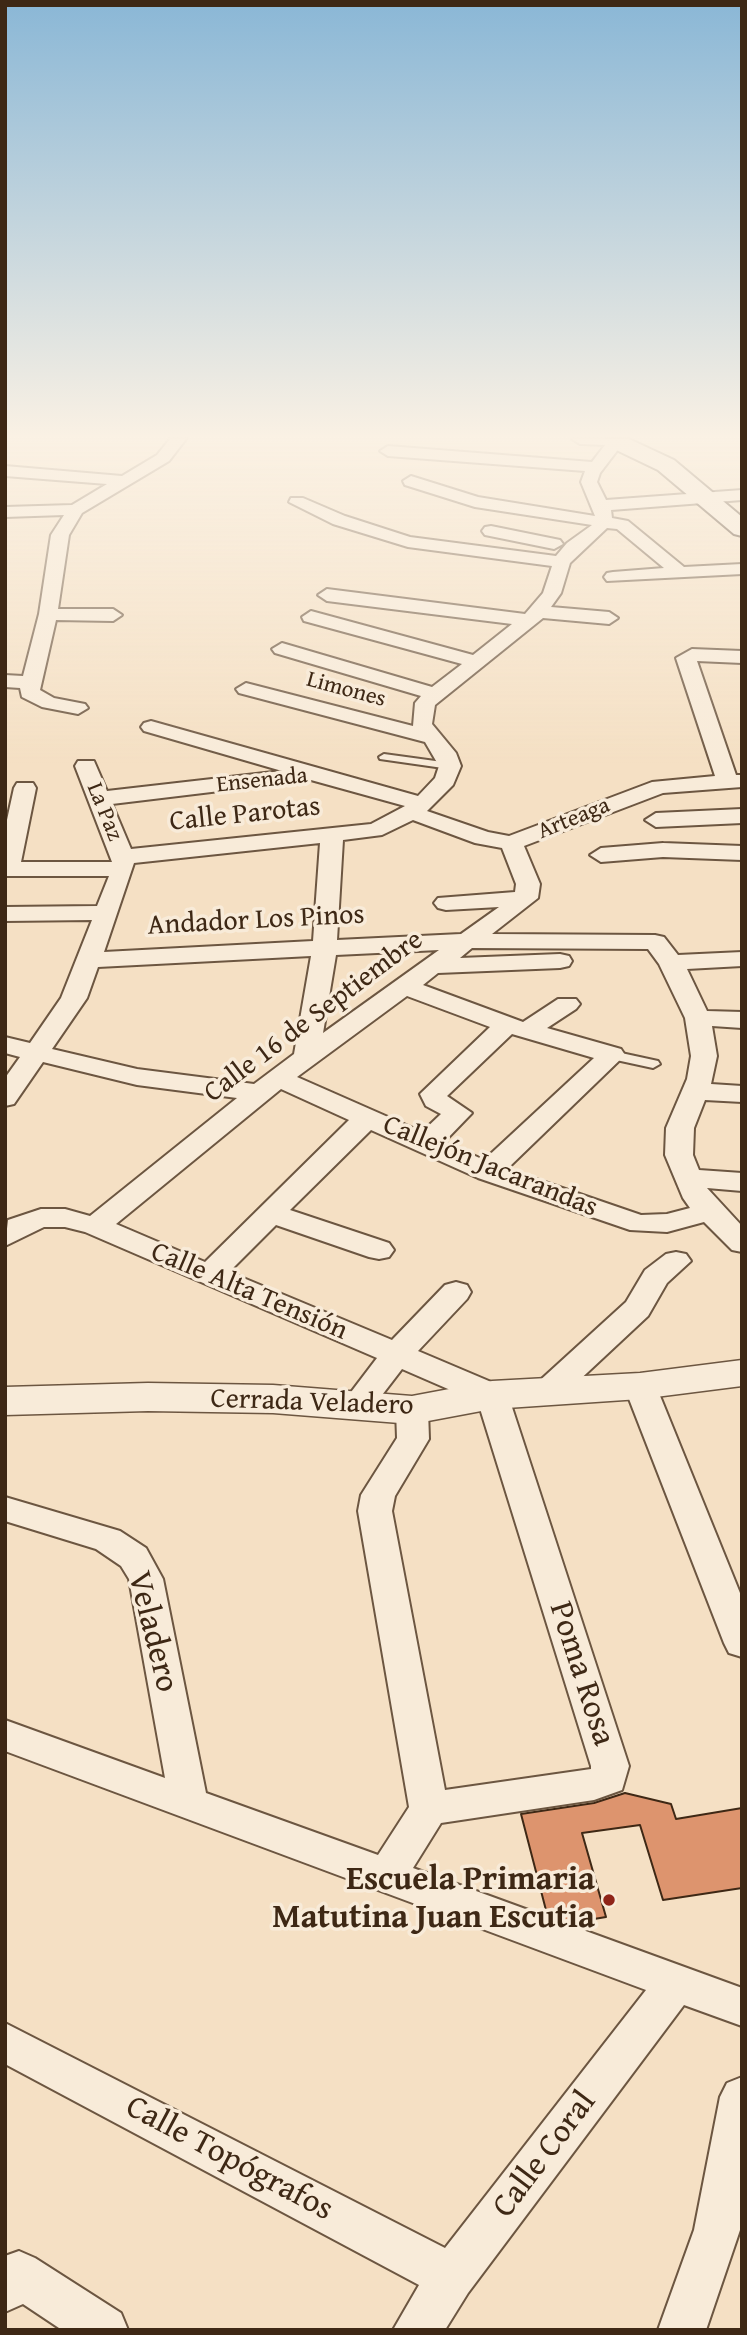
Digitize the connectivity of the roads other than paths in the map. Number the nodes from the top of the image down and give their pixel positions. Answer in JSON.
{"nodes":[{"id":1,"x":58,"y":548,"type":"edge"},
{"id":2,"x":487,"y":548,"type":"edge"},
{"id":3,"x":545,"y":548,"type":"edge"},
{"id":4,"x":576,"y":548,"type":"edge"},
{"id":5,"x":651,"y":548,"type":"edge"},
{"id":6,"x":567,"y":555,"type":"junction"},
{"id":7,"x":742,"y":569,"type":"edge"},
{"id":8,"x":679,"y":572,"type":"junction"},
{"id":9,"x":613,"y":577,"type":"dead end"},
{"id":10,"x":327,"y":595,"type":"dead end"},
{"id":11,"x":48,"y":614,"type":"junction"},
{"id":12,"x":113,"y":615,"type":"dead end"},
{"id":13,"x":532,"y":616,"type":"junction"},
{"id":14,"x":311,"y":617,"type":"dead end"},
{"id":15,"x":609,"y":618,"type":"dead end"},
{"id":16,"x":282,"y":649,"type":"dead end"},
{"id":17,"x":742,"y":657,"type":"edge"},
{"id":18,"x":477,"y":662,"type":"junction"},
{"id":19,"x":5,"y":681,"type":"edge"},
{"id":20,"x":32,"y":682,"type":"junction"},
{"id":21,"x":246,"y":689,"type":"dead end"},
{"id":22,"x":434,"y":694,"type":"junction"},
{"id":23,"x":78,"y":708,"type":"dead end"},
{"id":24,"x":151,"y":727,"type":"dead end"},
{"id":25,"x":433,"y":738,"type":"junction"},
{"id":26,"x":384,"y":758,"type":"dead end"},
{"id":27,"x":86,"y":765,"type":"dead end"},
{"id":28,"x":450,"y":766,"type":"junction"},
{"id":29,"x":316,"y":774,"type":"junction"},
{"id":30,"x":735,"y":782,"type":"edge"},
{"id":31,"x":25,"y":788,"type":"dead end"},
{"id":32,"x":641,"y":792,"type":"junction"},
{"id":33,"x":98,"y":799,"type":"junction"},
{"id":34,"x":416,"y":808,"type":"junction"},
{"id":35,"x":742,"y":816,"type":"edge"},
{"id":36,"x":656,"y":820,"type":"junction"},
{"id":37,"x":332,"y":836,"type":"junction"},
{"id":38,"x":511,"y":843,"type":"junction"},
{"id":39,"x":663,"y":849,"type":"junction"},
{"id":40,"x":742,"y":853,"type":"edge"},
{"id":41,"x":601,"y":855,"type":"dead end"},
{"id":42,"x":123,"y":863,"type":"junction"},
{"id":43,"x":7,"y":869,"type":"edge"},
{"id":44,"x":526,"y":898,"type":"junction"},
{"id":45,"x":446,"y":903,"type":"dead end"},
{"id":46,"x":5,"y":914,"type":"edge"},
{"id":47,"x":105,"y":914,"type":"junction"},
{"id":48,"x":467,"y":941,"type":"junction"},
{"id":49,"x":325,"y":946,"type":"junction"},
{"id":50,"x":742,"y":959,"type":"edge"},
{"id":51,"x":90,"y":960,"type":"junction"},
{"id":52,"x":560,"y":961,"type":"dead end"},
{"id":53,"x":671,"y":963,"type":"junction"},
{"id":54,"x":437,"y":966,"type":"junction"},
{"id":55,"x":406,"y":988,"type":"junction"},
{"id":56,"x":567,"y":1004,"type":"dead end"},
{"id":57,"x":698,"y":1018,"type":"junction"},
{"id":58,"x":742,"y":1020,"type":"edge"},
{"id":59,"x":517,"y":1028,"type":"junction"},
{"id":60,"x":5,"y":1045,"type":"edge"},
{"id":61,"x":36,"y":1050,"type":"junction"},
{"id":62,"x":612,"y":1055,"type":"junction"},
{"id":63,"x":306,"y":1058,"type":"junction"},
{"id":64,"x":653,"y":1064,"type":"dead end"},
{"id":65,"x":269,"y":1086,"type":"junction"},
{"id":66,"x":696,"y":1091,"type":"junction"},
{"id":67,"x":742,"y":1094,"type":"edge"},
{"id":68,"x":5,"y":1098,"type":"edge"},
{"id":69,"x":368,"y":1117,"type":"junction"},
{"id":70,"x":425,"y":1144,"type":"junction"},
{"id":71,"x":488,"y":1172,"type":"junction"},
{"id":72,"x":688,"y":1178,"type":"junction"},
{"id":73,"x":742,"y":1182,"type":"edge"},
{"id":74,"x":708,"y":1212,"type":"junction"},
{"id":75,"x":272,"y":1214,"type":"junction"},
{"id":76,"x":95,"y":1226,"type":"junction"},
{"id":77,"x":5,"y":1237,"type":"edge"},
{"id":78,"x":742,"y":1243,"type":"edge"},
{"id":79,"x":379,"y":1250,"type":"dead end"},
{"id":80,"x":676,"y":1261,"type":"dead end"},
{"id":81,"x":210,"y":1274,"type":"junction"},
{"id":82,"x":456,"y":1292,"type":"dead end"},
{"id":83,"x":396,"y":1355,"type":"junction"},
{"id":84,"x":742,"y":1373,"type":"edge"},
{"id":85,"x":640,"y":1386,"type":"junction"},
{"id":86,"x":547,"y":1392,"type":"junction"},
{"id":87,"x":492,"y":1395,"type":"junction"},
{"id":88,"x":5,"y":1401,"type":"edge"},
{"id":89,"x":358,"y":1404,"type":"junction"},
{"id":90,"x":412,"y":1410,"type":"junction"},
{"id":91,"x":5,"y":1509,"type":"edge"},
{"id":92,"x":742,"y":1643,"type":"edge"},
{"id":93,"x":5,"y":1735,"type":"edge"},
{"id":94,"x":189,"y":1802,"type":"junction"},
{"id":95,"x":429,"y":1809,"type":"junction"},
{"id":96,"x":387,"y":1876,"type":"junction"},
{"id":97,"x":676,"y":1983,"type":"junction"},
{"id":98,"x":742,"y":2007,"type":"edge"},
{"id":99,"x":5,"y":2042,"type":"edge"},
{"id":100,"x":742,"y":2097,"type":"edge"},
{"id":101,"x":453,"y":2277,"type":"junction"},
{"id":102,"x":5,"y":2289,"type":"edge"},
{"id":103,"x":104,"y":2330,"type":"edge"},
{"id":104,"x":417,"y":2330,"type":"edge"},
{"id":105,"x":682,"y":2330,"type":"edge"}],
"edges":[{"from":1,"to":11,"type":"street"},
{"from":2,"to":6,"type":"street"},
{"from":3,"to":6,"type":"street"},
{"from":4,"to":6,"type":"street"},
{"from":5,"to":8,"type":"street"},
{"from":6,"to":13,"type":"street"},
{"from":7,"to":8,"type":"street"},
{"from":8,"to":9,"type":"street"},
{"from":10,"to":13,"type":"street"},
{"from":11,"to":12,"type":"street"},
{"from":11,"to":20,"type":"street"},
{"from":13,"to":15,"type":"street"},
{"from":13,"to":18,"type":"street"},
{"from":14,"to":18,"type":"street"},
{"from":16,"to":22,"type":"street"},
{"from":17,"to":30,"type":"street"},
{"from":18,"to":22,"type":"street"},
{"from":19,"to":20,"type":"street"},
{"from":20,"to":23,"type":"street"},
{"from":21,"to":25,"type":"street","name":"Limones"},
{"from":22,"to":25,"type":"street"},
{"from":24,"to":29,"type":"street"},
{"from":25,"to":28,"type":"street"},
{"from":26,"to":28,"type":"lane"},
{"from":27,"to":33,"type":"street","name":"La Paz"},
{"from":28,"to":34,"type":"street","name":"Calle Parotas"},
{"from":29,"to":33,"type":"street","name":"Ensenada"},
{"from":29,"to":34,"type":"street","name":"Ensenada"},
{"from":30,"to":32,"type":"street","name":"Arteaga"},
{"from":31,"to":43,"type":"street"},
{"from":32,"to":36,"type":"street"},
{"from":32,"to":38,"type":"street","name":"Arteaga"},
{"from":33,"to":42,"type":"street","name":"La Paz"},
{"from":34,"to":37,"type":"street","name":"Calle Parotas"},
{"from":34,"to":38,"type":"street","name":"Arteaga"},
{"from":35,"to":36,"type":"street"},
{"from":36,"to":39,"type":"street"},
{"from":37,"to":42,"type":"street","name":"Calle Parotas"},
{"from":37,"to":49,"type":"street"},
{"from":38,"to":44,"type":"street"},
{"from":39,"to":40,"type":"street"},
{"from":39,"to":41,"type":"street"},
{"from":42,"to":43,"type":"street","name":"Calle Parotas"},
{"from":42,"to":47,"type":"street"},
{"from":44,"to":45,"type":"street"},
{"from":44,"to":48,"type":"street","name":"Calle 16 de Septiembre"},
{"from":46,"to":47,"type":"street"},
{"from":47,"to":51,"type":"street"},
{"from":48,"to":49,"type":"street","name":"Andador Los Pinos"},
{"from":48,"to":53,"type":"street","name":"Andador Los Pinos"},
{"from":48,"to":54,"type":"street","name":"Calle 16 de Septiembre"},
{"from":49,"to":51,"type":"street","name":"Andador Los Pinos"},
{"from":49,"to":63,"type":"street"},
{"from":50,"to":53,"type":"street"},
{"from":51,"to":61,"type":"street"},
{"from":52,"to":54,"type":"street"},
{"from":53,"to":57,"type":"street"},
{"from":54,"to":55,"type":"street","name":"Calle 16 de Septiembre"},
{"from":55,"to":59,"type":"street"},
{"from":55,"to":63,"type":"street","name":"Calle 16 de Septiembre"},
{"from":56,"to":59,"type":"street"},
{"from":57,"to":58,"type":"street"},
{"from":57,"to":66,"type":"street"},
{"from":59,"to":62,"type":"street"},
{"from":59,"to":70,"type":"street"},
{"from":60,"to":61,"type":"street","name":"Callejón Jacarandas"},
{"from":61,"to":65,"type":"street","name":"Callejón Jacarandas"},
{"from":61,"to":68,"type":"street"},
{"from":62,"to":64,"type":"lane"},
{"from":62,"to":71,"type":"street"},
{"from":63,"to":65,"type":"street","name":"Calle 16 de Septiembre"},
{"from":65,"to":69,"type":"street","name":"Callejón Jacarandas"},
{"from":65,"to":76,"type":"street","name":"Calle 16 de Septiembre"},
{"from":66,"to":67,"type":"street"},
{"from":66,"to":72,"type":"street"},
{"from":69,"to":70,"type":"street","name":"Callejón Jacarandas"},
{"from":69,"to":75,"type":"street"},
{"from":70,"to":71,"type":"street","name":"Callejón Jacarandas"},
{"from":71,"to":74,"type":"street","name":"Callejón Jacarandas"},
{"from":72,"to":73,"type":"street"},
{"from":72,"to":74,"type":"street"},
{"from":74,"to":78,"type":"street"},
{"from":75,"to":79,"type":"street"},
{"from":75,"to":81,"type":"street"},
{"from":76,"to":77,"type":"street","name":"Calle Alta Tensión"},
{"from":76,"to":81,"type":"street","name":"Calle Alta Tensión"},
{"from":80,"to":86,"type":"street"},
{"from":81,"to":83,"type":"street","name":"Calle Alta Tensión"},
{"from":82,"to":83,"type":"street"},
{"from":83,"to":87,"type":"street","name":"Calle Alta Tensión"},
{"from":83,"to":89,"type":"street"},
{"from":84,"to":85,"type":"street","name":"Cerrada Veladero"},
{"from":85,"to":86,"type":"street","name":"Cerrada Veladero"},
{"from":85,"to":92,"type":"street"},
{"from":86,"to":87,"type":"street","name":"Cerrada Veladero"},
{"from":87,"to":90,"type":"street","name":"Cerrada Veladero"},
{"from":87,"to":95,"type":"street","name":"Poma Rosa"},
{"from":88,"to":89,"type":"street","name":"Cerrada Veladero"},
{"from":89,"to":90,"type":"street","name":"Cerrada Veladero"},
{"from":90,"to":95,"type":"street"},
{"from":91,"to":94,"type":"street","name":"Veladero"},
{"from":93,"to":94,"type":"street"},
{"from":94,"to":96,"type":"street"},
{"from":95,"to":96,"type":"street"},
{"from":96,"to":97,"type":"street"},
{"from":97,"to":98,"type":"street"},
{"from":97,"to":101,"type":"street","name":"Calle Coral"},
{"from":99,"to":101,"type":"street","name":"Calle Topógrafos"},
{"from":100,"to":105,"type":"street"},
{"from":101,"to":104,"type":"street","name":"Calle Coral"},
{"from":102,"to":103,"type":"street"}]}
